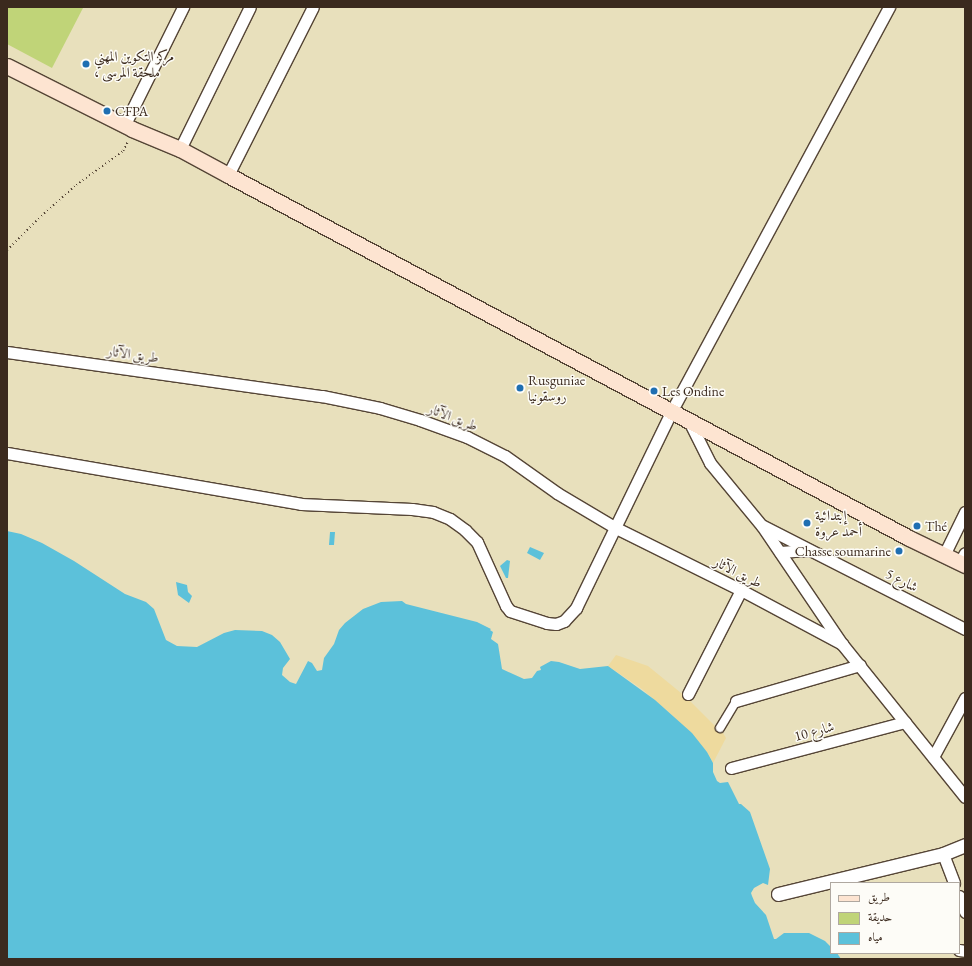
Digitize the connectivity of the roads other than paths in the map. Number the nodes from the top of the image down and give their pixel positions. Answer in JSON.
{"nodes":[{"id":1,"x":183,"y":7,"type":"edge"},
{"id":2,"x":250,"y":7,"type":"edge"},
{"id":3,"x":313,"y":7,"type":"edge"},
{"id":4,"x":889,"y":7,"type":"edge"},
{"id":5,"x":7,"y":66,"type":"edge"},
{"id":6,"x":128,"y":127,"type":"junction"},
{"id":7,"x":180,"y":149,"type":"junction"},
{"id":8,"x":228,"y":174,"type":"junction"},
{"id":9,"x":7,"y":352,"type":"edge"},
{"id":10,"x":671,"y":412,"type":"junction"},
{"id":11,"x":690,"y":421,"type":"junction"},
{"id":12,"x":7,"y":453,"type":"edge"},
{"id":13,"x":965,"y":512,"type":"edge"},
{"id":14,"x":762,"y":526,"type":"junction"},
{"id":15,"x":616,"y":528,"type":"junction"},
{"id":16,"x":810,"y":550,"type":"junction"},
{"id":17,"x":780,"y":552,"type":"junction"},
{"id":18,"x":944,"y":555,"type":"junction"},
{"id":19,"x":963,"y":560,"type":"edge"},
{"id":20,"x":741,"y":590,"type":"junction"},
{"id":21,"x":965,"y":629,"type":"edge"},
{"id":22,"x":842,"y":644,"type":"junction"},
{"id":23,"x":860,"y":665,"type":"junction"},
{"id":24,"x":688,"y":694,"type":"dead end"},
{"id":25,"x":965,"y":698,"type":"edge"},
{"id":26,"x":736,"y":701,"type":"joint"},
{"id":27,"x":905,"y":722,"type":"junction"},
{"id":28,"x":720,"y":728,"type":"dead end"},
{"id":29,"x":933,"y":757,"type":"junction"},
{"id":30,"x":731,"y":768,"type":"dead end"},
{"id":31,"x":965,"y":797,"type":"edge"},
{"id":32,"x":965,"y":845,"type":"edge"},
{"id":33,"x":943,"y":854,"type":"junction"},
{"id":34,"x":954,"y":882,"type":"edge"},
{"id":35,"x":778,"y":894,"type":"dead end"},
{"id":36,"x":960,"y":899,"type":"edge"},
{"id":37,"x":965,"y":912,"type":"edge"}],
"edges":[{"from":1,"to":6,"type":"street"},
{"from":2,"to":7,"type":"street"},
{"from":3,"to":8,"type":"street"},
{"from":4,"to":10,"type":"street"},
{"from":5,"to":6,"type":"main road"},
{"from":6,"to":7,"type":"main road"},
{"from":7,"to":8,"type":"main road"},
{"from":8,"to":10,"type":"main road"},
{"from":9,"to":15,"type":"street","name":"طريق الآثار"},
{"from":10,"to":11,"type":"main road"},
{"from":10,"to":15,"type":"street"},
{"from":11,"to":14,"type":"street"},
{"from":11,"to":18,"type":"main road"},
{"from":12,"to":15,"type":"street"},
{"from":13,"to":18,"type":"street"},
{"from":14,"to":16,"type":"street","name":"شارع 5"},
{"from":14,"to":17,"type":"street"},
{"from":15,"to":20,"type":"street","name":"طريق الآثار"},
{"from":16,"to":17,"type":"street"},
{"from":16,"to":21,"type":"street","name":"شارع 5"},
{"from":17,"to":22,"type":"street"},
{"from":18,"to":19,"type":"main road"},
{"from":20,"to":22,"type":"street","name":"طريق الآثار"},
{"from":20,"to":24,"type":"street"},
{"from":22,"to":23,"type":"street"},
{"from":23,"to":26,"type":"street"},
{"from":23,"to":27,"type":"street"},
{"from":25,"to":29,"type":"street"},
{"from":26,"to":28,"type":"street"},
{"from":27,"to":29,"type":"street"},
{"from":27,"to":30,"type":"street","name":"شارع 10"},
{"from":29,"to":31,"type":"street"},
{"from":32,"to":33,"type":"street"},
{"from":33,"to":34,"type":"street"},
{"from":33,"to":35,"type":"street"},
{"from":36,"to":37,"type":"street"}]}
